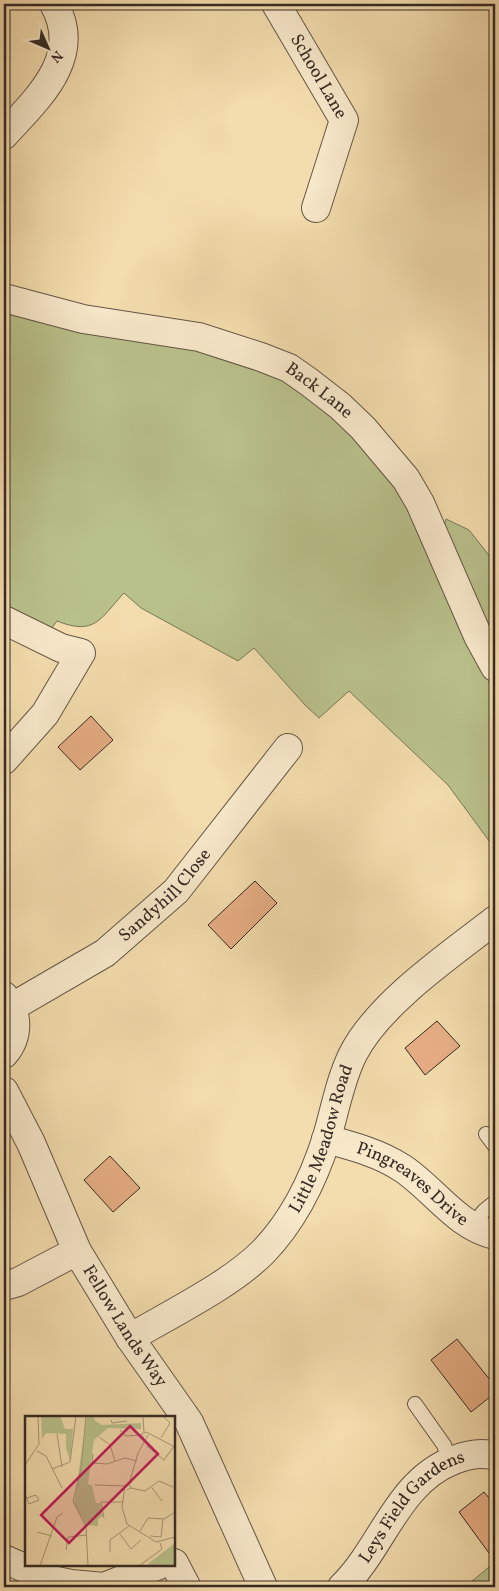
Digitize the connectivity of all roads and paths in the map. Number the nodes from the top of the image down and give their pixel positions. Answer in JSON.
{"nodes":[{"id":1,"x":54,"y":4,"type":"edge"},
{"id":2,"x":276,"y":4,"type":"edge"},
{"id":3,"x":4,"y":135,"type":"edge"},
{"id":4,"x":316,"y":208,"type":"dead end"},
{"id":5,"x":4,"y":298,"type":"edge"},
{"id":6,"x":4,"y":620,"type":"edge"},
{"id":7,"x":495,"y":666,"type":"edge"},
{"id":8,"x":288,"y":748,"type":"dead end"},
{"id":9,"x":4,"y":760,"type":"edge"},
{"id":10,"x":495,"y":920,"type":"edge"},
{"id":11,"x":8,"y":1002,"type":"edge"},
{"id":12,"x":4,"y":1054,"type":"edge"},
{"id":13,"x":4,"y":1091,"type":"edge"},
{"id":14,"x":486,"y":1134,"type":"dead end"},
{"id":15,"x":326,"y":1139,"type":"junction"},
{"id":16,"x":495,"y":1146,"type":"edge"},
{"id":17,"x":495,"y":1202,"type":"edge"},
{"id":18,"x":484,"y":1230,"type":"edge"},
{"id":19,"x":77,"y":1250,"type":"junction"},
{"id":20,"x":4,"y":1286,"type":"edge"},
{"id":21,"x":130,"y":1338,"type":"junction"},
{"id":22,"x":415,"y":1404,"type":"dead end"},
{"id":23,"x":495,"y":1456,"type":"edge"},
{"id":24,"x":450,"y":1461,"type":"junction"},
{"id":25,"x":4,"y":1559,"type":"edge"},
{"id":26,"x":156,"y":1566,"type":"edge"},
{"id":27,"x":263,"y":1587,"type":"edge"},
{"id":28,"x":342,"y":1587,"type":"edge"}],
"edges":[{"from":1,"to":3,"type":"street"},
{"from":2,"to":4,"type":"street","name":"School Lane"},
{"from":5,"to":7,"type":"street","name":"Back Lane"},
{"from":6,"to":9,"type":"street"},
{"from":8,"to":11,"type":"street","name":"Sandyhill Close"},
{"from":10,"to":15,"type":"street","name":"Little Meadow Road"},
{"from":11,"to":12,"type":"street"},
{"from":13,"to":19,"type":"street","name":"Fellow Lands Way"},
{"from":14,"to":16,"type":"lane"},
{"from":15,"to":18,"type":"street","name":"Pingreaves Drive"},
{"from":15,"to":21,"type":"street","name":"Little Meadow Road"},
{"from":17,"to":18,"type":"lane"},
{"from":19,"to":20,"type":"street"},
{"from":19,"to":21,"type":"street","name":"Fellow Lands Way"},
{"from":21,"to":27,"type":"street","name":"Fellow Lands Way"},
{"from":22,"to":24,"type":"lane"},
{"from":23,"to":24,"type":"street","name":"Leys Field Gardens"},
{"from":24,"to":28,"type":"street","name":"Leys Field Gardens"},
{"from":25,"to":26,"type":"street"}]}
